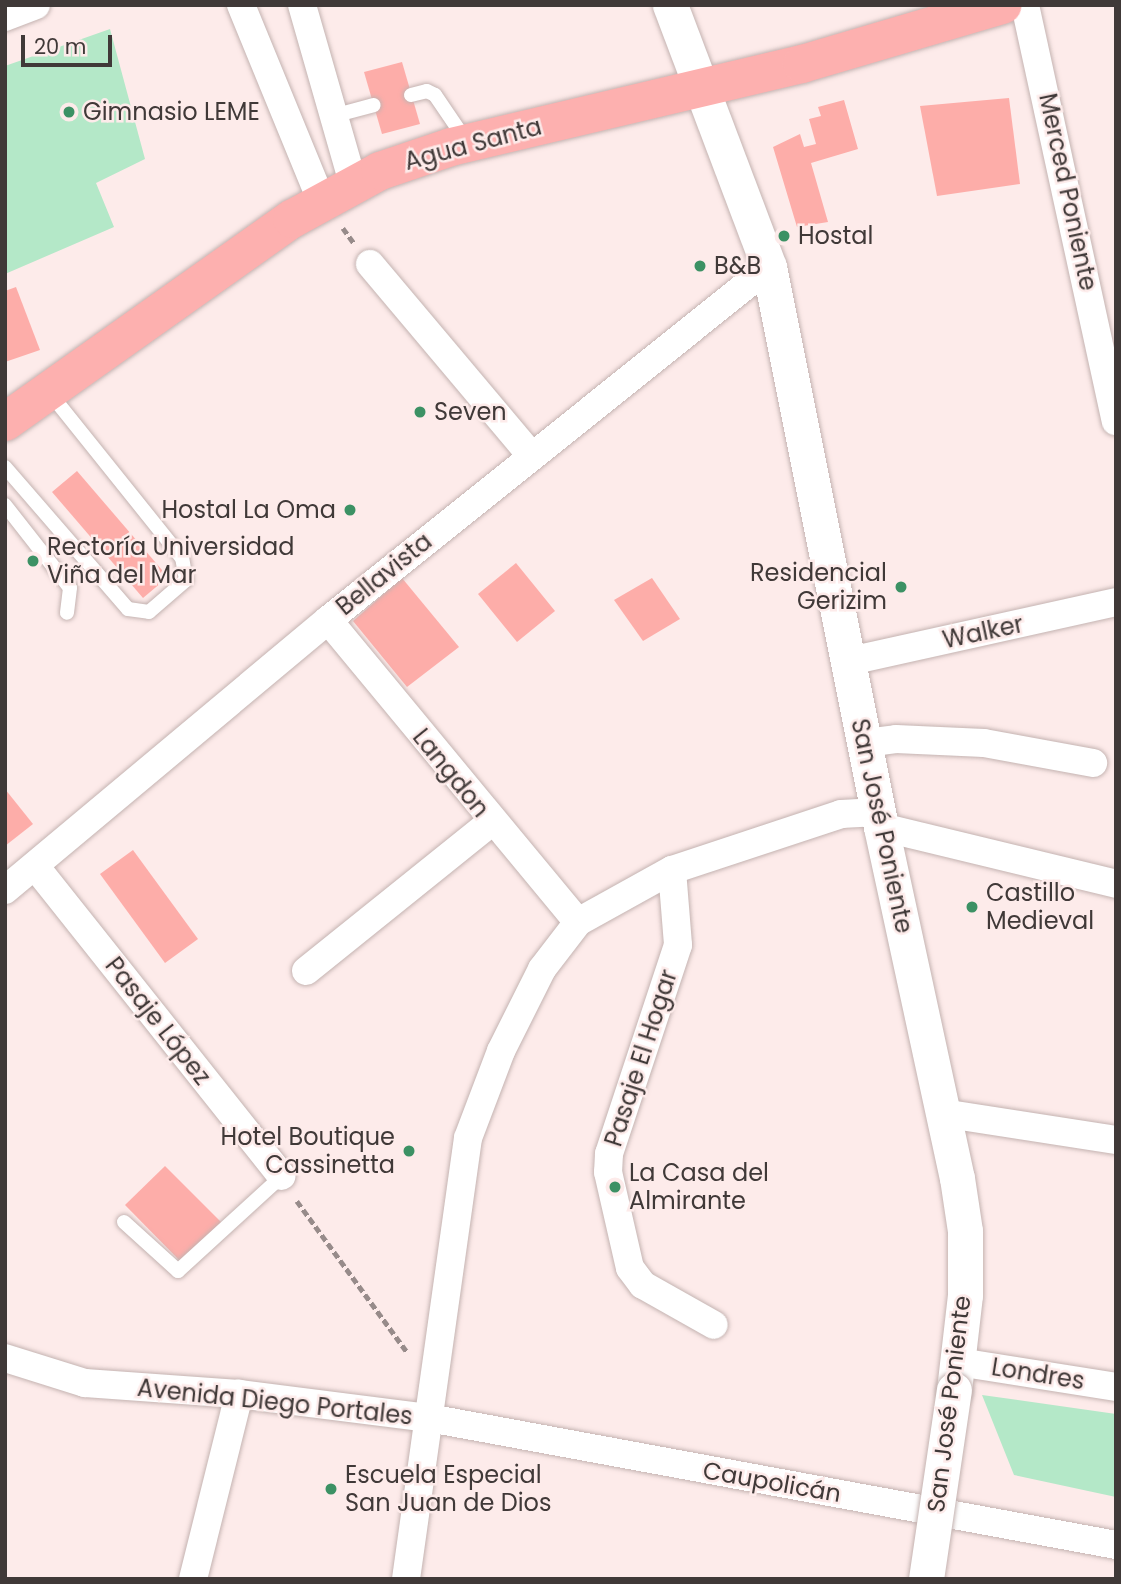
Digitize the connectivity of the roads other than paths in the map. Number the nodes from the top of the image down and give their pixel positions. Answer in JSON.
{"nodes":[{"id":1,"x":36,"y":5,"type":"edge"},
{"id":2,"x":242,"y":5,"type":"edge"},
{"id":3,"x":302,"y":5,"type":"edge"},
{"id":4,"x":670,"y":5,"type":"edge"},
{"id":5,"x":1003,"y":5,"type":"edge"},
{"id":6,"x":1025,"y":5,"type":"edge"},
{"id":7,"x":5,"y":17,"type":"edge"},
{"id":8,"x":702,"y":86,"type":"junction"},
{"id":9,"x":411,"y":95,"type":"dead end"},
{"id":10,"x":374,"y":105,"type":"dead end"},
{"id":11,"x":333,"y":116,"type":"junction"},
{"id":12,"x":468,"y":143,"type":"junction"},
{"id":13,"x":337,"y":192,"type":"junction"},
{"id":14,"x":370,"y":264,"type":"dead end"},
{"id":15,"x":769,"y":267,"type":"junction"},
{"id":16,"x":48,"y":391,"type":"junction"},
{"id":17,"x":1116,"y":421,"type":"edge"},
{"id":18,"x":5,"y":422,"type":"edge"},
{"id":19,"x":530,"y":455,"type":"junction"},
{"id":20,"x":5,"y":467,"type":"edge"},
{"id":21,"x":5,"y":505,"type":"edge"},
{"id":22,"x":1116,"y":603,"type":"edge"},
{"id":23,"x":67,"y":613,"type":"dead end"},
{"id":24,"x":328,"y":620,"type":"junction"},
{"id":25,"x":850,"y":662,"type":"junction"},
{"id":26,"x":865,"y":743,"type":"junction"},
{"id":27,"x":1093,"y":763,"type":"dead end"},
{"id":28,"x":880,"y":820,"type":"junction"},
{"id":29,"x":491,"y":822,"type":"junction"},
{"id":30,"x":35,"y":866,"type":"junction"},
{"id":31,"x":672,"y":870,"type":"junction"},
{"id":32,"x":1116,"y":884,"type":"edge"},
{"id":33,"x":5,"y":890,"type":"edge"},
{"id":34,"x":578,"y":922,"type":"junction"},
{"id":35,"x":306,"y":971,"type":"dead end"},
{"id":36,"x":942,"y":1113,"type":"junction"},
{"id":37,"x":1116,"y":1140,"type":"edge"},
{"id":38,"x":282,"y":1176,"type":"joint"},
{"id":39,"x":124,"y":1222,"type":"dead end"},
{"id":40,"x":713,"y":1325,"type":"dead end"},
{"id":41,"x":5,"y":1358,"type":"edge"},
{"id":42,"x":957,"y":1376,"type":"junction"},
{"id":43,"x":1116,"y":1387,"type":"edge"},
{"id":44,"x":239,"y":1394,"type":"junction"},
{"id":45,"x":429,"y":1418,"type":"junction"},
{"id":46,"x":1116,"y":1545,"type":"edge"},
{"id":47,"x":192,"y":1579,"type":"edge"},
{"id":48,"x":405,"y":1579,"type":"edge"},
{"id":49,"x":926,"y":1579,"type":"edge"}],
"edges":[{"from":1,"to":7,"type":"street"},
{"from":2,"to":13,"type":"street"},
{"from":3,"to":11,"type":"street"},
{"from":4,"to":8,"type":"street","name":"San José Poniente"},
{"from":5,"to":8,"type":"main road","name":"Agua Santa"},
{"from":6,"to":17,"type":"street","name":"Merced Poniente"},
{"from":8,"to":12,"type":"main road","name":"Agua Santa"},
{"from":8,"to":15,"type":"street","name":"San José Poniente"},
{"from":9,"to":12,"type":"lane"},
{"from":10,"to":11,"type":"lane"},
{"from":11,"to":13,"type":"street"},
{"from":12,"to":13,"type":"main road","name":"Agua Santa"},
{"from":13,"to":16,"type":"main road","name":"Agua Santa"},
{"from":14,"to":19,"type":"street"},
{"from":15,"to":19,"type":"street","name":"Bellavista"},
{"from":15,"to":25,"type":"street","name":"San José Poniente"},
{"from":16,"to":18,"type":"main road","name":"Agua Santa"},
{"from":16,"to":20,"type":"lane"},
{"from":19,"to":24,"type":"street","name":"Bellavista"},
{"from":21,"to":23,"type":"lane"},
{"from":22,"to":25,"type":"street","name":"Walker"},
{"from":24,"to":29,"type":"street","name":"Langdon"},
{"from":24,"to":30,"type":"street","name":"Bellavista"},
{"from":25,"to":26,"type":"street","name":"San José Poniente"},
{"from":26,"to":27,"type":"street"},
{"from":26,"to":28,"type":"street","name":"San José Poniente"},
{"from":28,"to":31,"type":"street"},
{"from":28,"to":32,"type":"street"},
{"from":28,"to":36,"type":"street","name":"San José Poniente"},
{"from":29,"to":34,"type":"street","name":"Langdon"},
{"from":29,"to":35,"type":"street"},
{"from":30,"to":33,"type":"street","name":"Bellavista"},
{"from":30,"to":38,"type":"street","name":"Pasaje López"},
{"from":31,"to":34,"type":"street"},
{"from":31,"to":40,"type":"street","name":"Pasaje El Hogar"},
{"from":34,"to":45,"type":"street"},
{"from":36,"to":37,"type":"street"},
{"from":36,"to":42,"type":"street","name":"San José Poniente"},
{"from":38,"to":39,"type":"lane"},
{"from":41,"to":44,"type":"street","name":"Avenida Diego Portales"},
{"from":42,"to":43,"type":"street","name":"Londres"},
{"from":42,"to":49,"type":"street","name":"San José Poniente","bridge":true},
{"from":44,"to":45,"type":"street","name":"Avenida Diego Portales"},
{"from":44,"to":47,"type":"street"},
{"from":45,"to":46,"type":"street","name":"Caupolicán"},
{"from":45,"to":48,"type":"street","name":"Avenida Diego Portales"}]}
